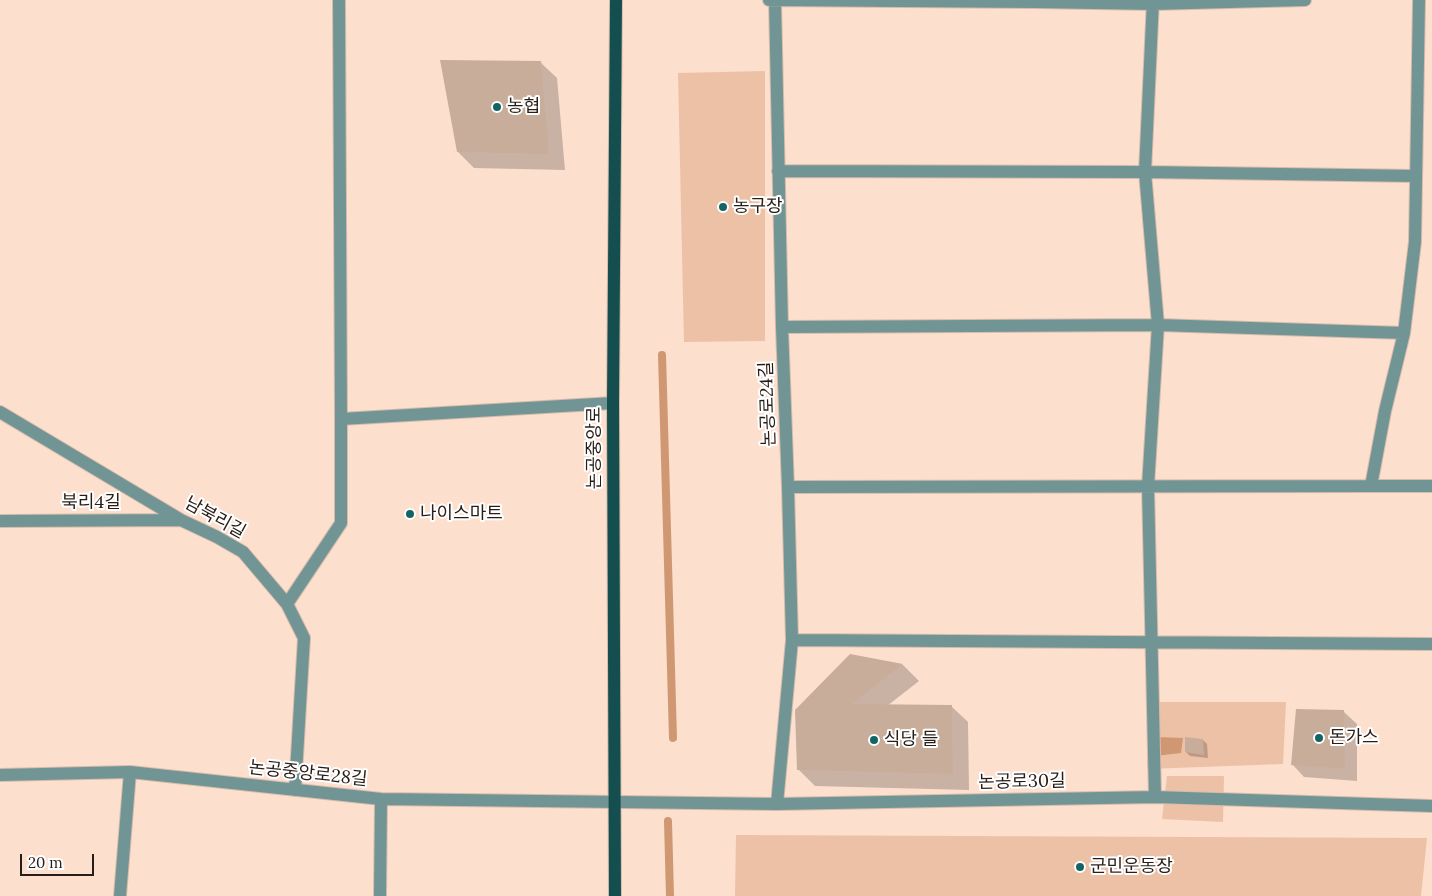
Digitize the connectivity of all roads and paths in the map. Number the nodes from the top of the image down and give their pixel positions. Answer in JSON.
{"nodes":[{"id":1,"x":339,"y":0,"type":"edge"},
{"id":2,"x":616,"y":0,"type":"edge"},
{"id":3,"x":772,"y":0,"type":"edge"},
{"id":4,"x":1305,"y":0,"type":"edge"},
{"id":5,"x":1419,"y":0,"type":"edge"},
{"id":6,"x":1153,"y":2,"type":"edge"},
{"id":7,"x":778,"y":172,"type":"junction"},
{"id":8,"x":1145,"y":172,"type":"junction"},
{"id":9,"x":1416,"y":176,"type":"junction"},
{"id":10,"x":1158,"y":325,"type":"junction"},
{"id":11,"x":782,"y":327,"type":"junction"},
{"id":12,"x":1404,"y":333,"type":"junction"},
{"id":13,"x":612,"y":403,"type":"junction"},
{"id":14,"x":0,"y":412,"type":"edge"},
{"id":15,"x":341,"y":419,"type":"junction"},
{"id":16,"x":1148,"y":486,"type":"junction"},
{"id":17,"x":1371,"y":486,"type":"junction"},
{"id":18,"x":1432,"y":486,"type":"edge"},
{"id":19,"x":788,"y":487,"type":"junction"},
{"id":20,"x":182,"y":520,"type":"junction"},
{"id":21,"x":0,"y":522,"type":"edge"},
{"id":22,"x":287,"y":604,"type":"junction"},
{"id":23,"x":792,"y":640,"type":"junction"},
{"id":24,"x":1152,"y":642,"type":"junction"},
{"id":25,"x":1432,"y":644,"type":"edge"},
{"id":26,"x":130,"y":772,"type":"junction"},
{"id":27,"x":0,"y":775,"type":"edge"},
{"id":28,"x":295,"y":790,"type":"junction"},
{"id":29,"x":1155,"y":797,"type":"junction"},
{"id":30,"x":381,"y":799,"type":"junction"},
{"id":31,"x":614,"y":802,"type":"junction"},
{"id":32,"x":777,"y":804,"type":"junction"},
{"id":33,"x":1432,"y":806,"type":"edge"},
{"id":34,"x":120,"y":896,"type":"edge"},
{"id":35,"x":380,"y":896,"type":"edge"},
{"id":36,"x":614,"y":896,"type":"edge"}],
"edges":[{"from":1,"to":15,"type":"street"},
{"from":2,"to":13,"type":"main road","name":"논공중앙로"},
{"from":3,"to":6,"type":"street","name":"논공로24길"},
{"from":3,"to":7,"type":"street","name":"논공로24길"},
{"from":4,"to":6,"type":"street","name":"논공로24길"},
{"from":5,"to":9,"type":"street"},
{"from":6,"to":8,"type":"street"},
{"from":7,"to":8,"type":"street"},
{"from":7,"to":11,"type":"street","name":"논공로24길"},
{"from":8,"to":9,"type":"street"},
{"from":8,"to":10,"type":"street"},
{"from":9,"to":12,"type":"street"},
{"from":10,"to":11,"type":"street"},
{"from":10,"to":12,"type":"street"},
{"from":10,"to":16,"type":"street"},
{"from":11,"to":19,"type":"street","name":"논공로24길"},
{"from":12,"to":17,"type":"street"},
{"from":13,"to":15,"type":"street"},
{"from":13,"to":31,"type":"main road","name":"논공중앙로"},
{"from":14,"to":20,"type":"street","name":"남북리길"},
{"from":15,"to":22,"type":"street"},
{"from":16,"to":17,"type":"street"},
{"from":16,"to":19,"type":"street"},
{"from":16,"to":24,"type":"street"},
{"from":17,"to":18,"type":"street"},
{"from":19,"to":23,"type":"street","name":"논공로24길"},
{"from":20,"to":21,"type":"street","name":"북리4길"},
{"from":20,"to":22,"type":"street","name":"남북리길"},
{"from":22,"to":28,"type":"street","name":"남북리길"},
{"from":23,"to":24,"type":"street"},
{"from":23,"to":32,"type":"street","name":"논공로24길"},
{"from":24,"to":25,"type":"street"},
{"from":24,"to":29,"type":"street"},
{"from":26,"to":27,"type":"street","name":"논공중앙로28길"},
{"from":26,"to":28,"type":"street","name":"논공중앙로28길"},
{"from":26,"to":34,"type":"street"},
{"from":28,"to":30,"type":"street","name":"논공중앙로28길"},
{"from":29,"to":32,"type":"street","name":"논공로30길"},
{"from":29,"to":33,"type":"street","name":"논공로30길"},
{"from":30,"to":31,"type":"street","name":"논공중앙로28길"},
{"from":30,"to":35,"type":"street"},
{"from":31,"to":32,"type":"street","name":"논공로30길"},
{"from":31,"to":36,"type":"main road","name":"논공중앙로"}]}
